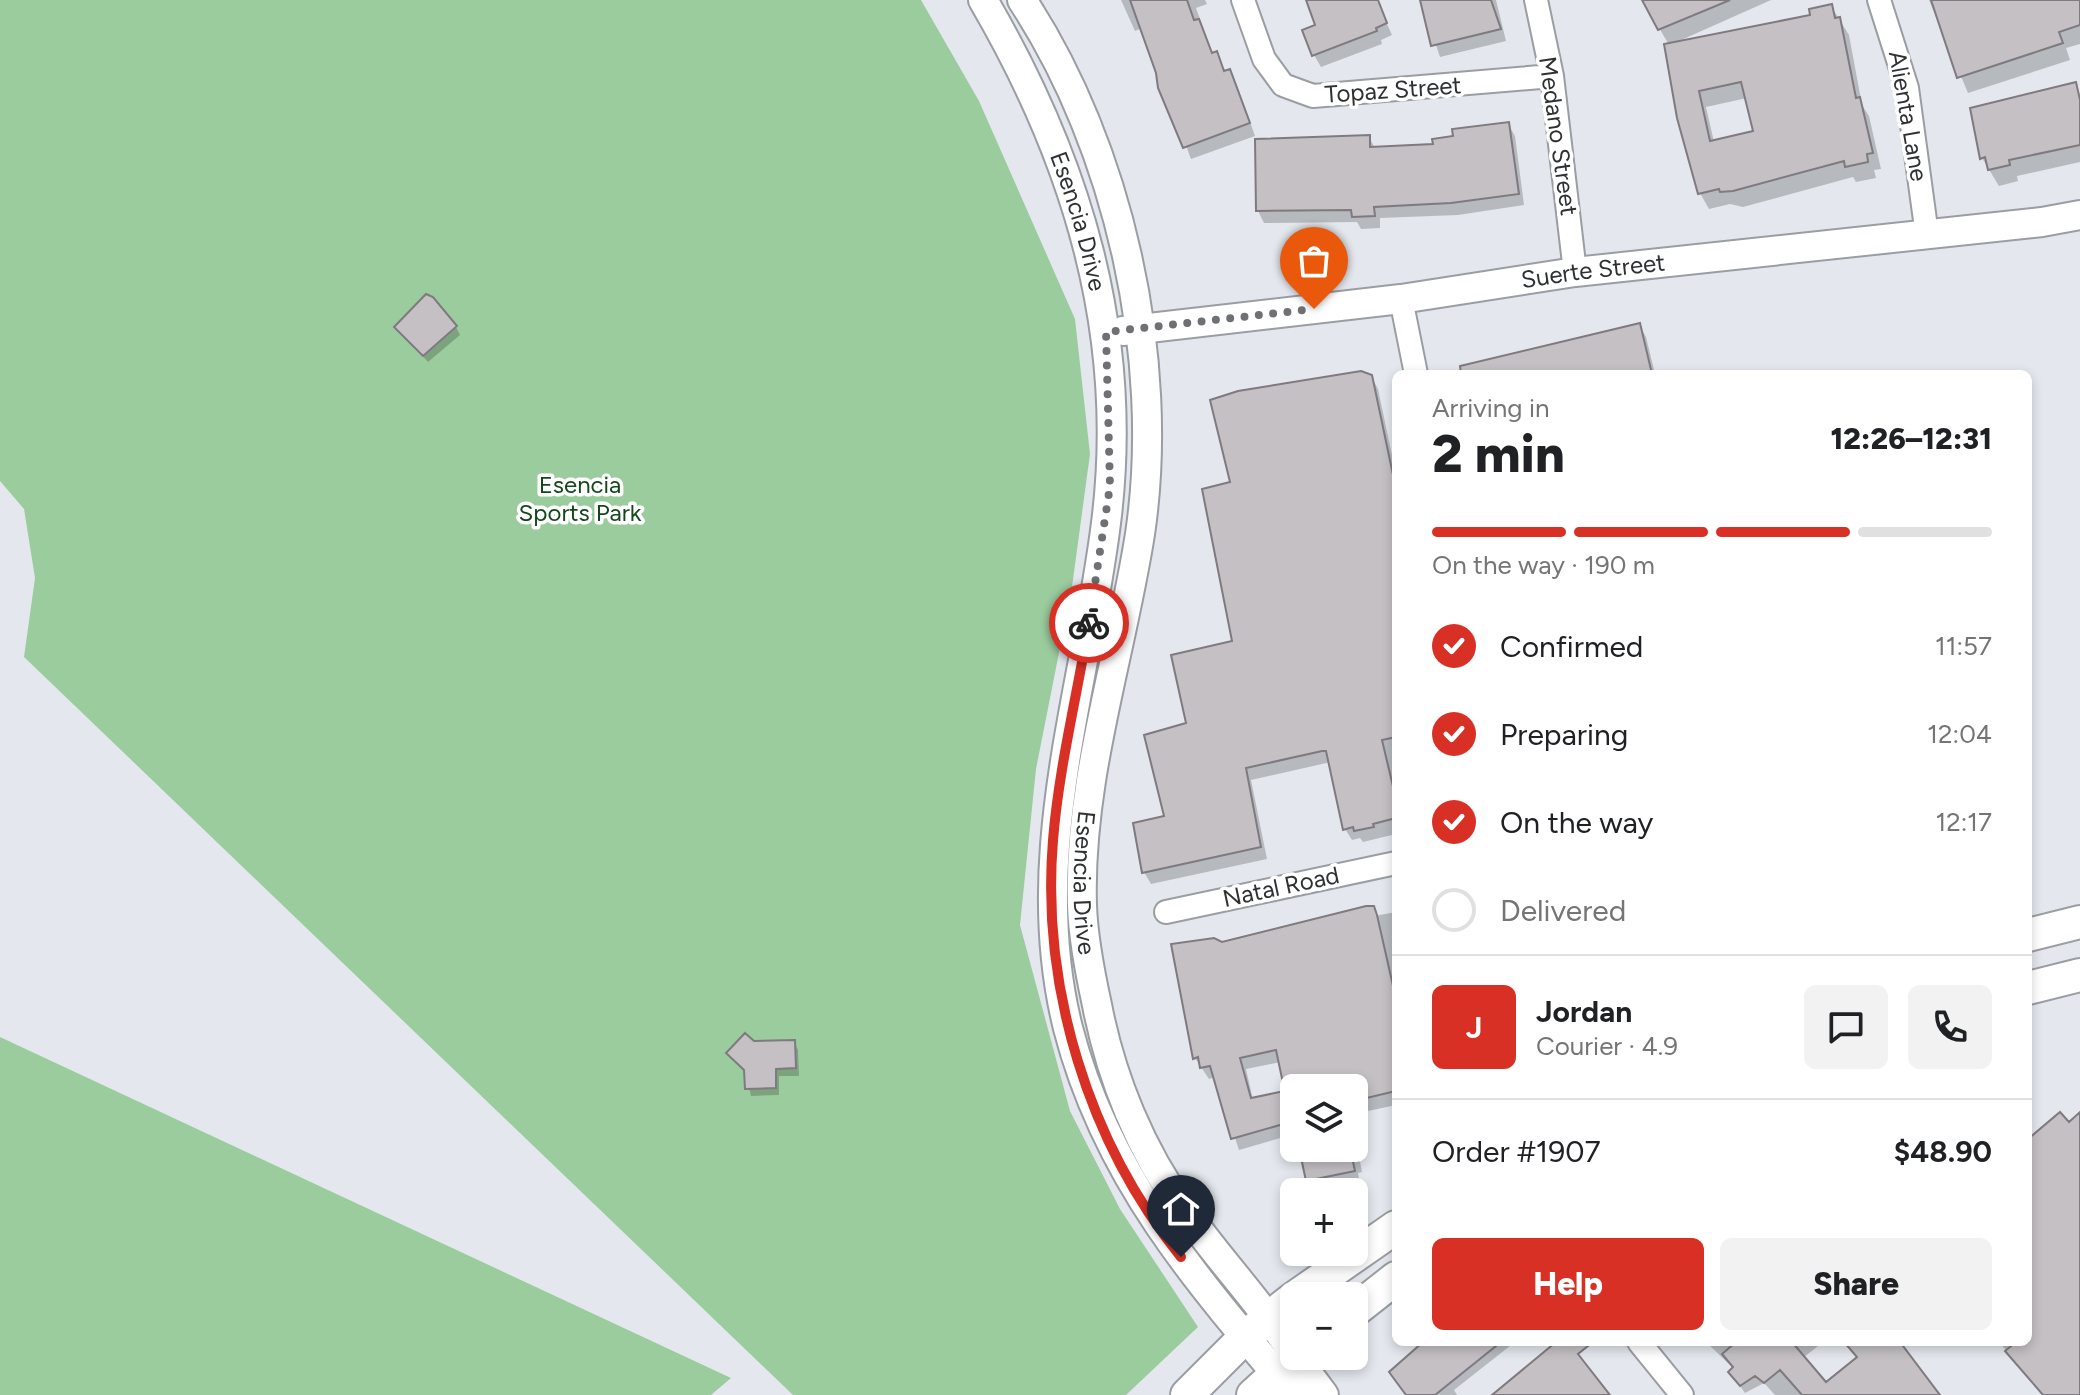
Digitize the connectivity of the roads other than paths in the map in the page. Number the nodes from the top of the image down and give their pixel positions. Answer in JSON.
{"nodes":[{"id":1,"x":983,"y":0,"type":"edge"},
{"id":2,"x":1022,"y":0,"type":"edge"},
{"id":3,"x":1243,"y":0,"type":"edge"},
{"id":4,"x":1536,"y":0,"type":"edge"},
{"id":5,"x":1879,"y":0,"type":"edge"},
{"id":6,"x":1552,"y":76,"type":"junction"},
{"id":7,"x":2080,"y":215,"type":"edge"},
{"id":8,"x":1927,"y":235,"type":"junction"},
{"id":9,"x":1575,"y":272,"type":"junction"},
{"id":10,"x":1401,"y":299,"type":"junction"},
{"id":11,"x":1139,"y":329,"type":"junction"},
{"id":12,"x":1106,"y":332,"type":"junction"},
{"id":13,"x":1415,"y":370,"type":"edge"},
{"id":14,"x":1392,"y":864,"type":"edge"},
{"id":15,"x":1166,"y":912,"type":"dead end"},
{"id":16,"x":2080,"y":922,"type":"edge"},
{"id":17,"x":2032,"y":934,"type":"edge"},
{"id":18,"x":2080,"y":975,"type":"edge"},
{"id":19,"x":2032,"y":987,"type":"edge"},
{"id":20,"x":1392,"y":1230,"type":"edge"},
{"id":21,"x":1392,"y":1281,"type":"edge"},
{"id":22,"x":1368,"y":1300,"type":"edge"},
{"id":23,"x":1277,"y":1312,"type":"edge"},
{"id":24,"x":1642,"y":1346,"type":"edge"},
{"id":25,"x":1287,"y":1370,"type":"edge"},
{"id":26,"x":1187,"y":1395,"type":"edge"},
{"id":27,"x":1324,"y":1395,"type":"edge"},
{"id":28,"x":1682,"y":1395,"type":"edge"}],
"edges":[{"from":1,"to":12,"type":"street","name":"Esencia Drive"},
{"from":2,"to":11,"type":"street","name":"Esencia Drive"},
{"from":3,"to":6,"type":"street","name":"Topaz Street"},
{"from":4,"to":6,"type":"street","name":"Medano Street"},
{"from":5,"to":8,"type":"street","name":"Alienta Lane"},
{"from":6,"to":9,"type":"street","name":"Medano Street"},
{"from":7,"to":8,"type":"street","name":"Suerte Street"},
{"from":8,"to":9,"type":"street","name":"Suerte Street"},
{"from":9,"to":10,"type":"street","name":"Suerte Street"},
{"from":10,"to":11,"type":"street","name":"Suerte Street"},
{"from":10,"to":13,"type":"street"},
{"from":11,"to":12,"type":"street","name":"Suerte Street"},
{"from":11,"to":23,"type":"street","name":"Esencia Drive"},
{"from":12,"to":23,"type":"street","name":"Esencia Drive"},
{"from":14,"to":15,"type":"street","name":"Natal Road"},
{"from":16,"to":17,"type":"main road"},
{"from":18,"to":19,"type":"main road"},
{"from":20,"to":23,"type":"main road"},
{"from":21,"to":22,"type":"main road"},
{"from":23,"to":26,"type":"main road"},
{"from":24,"to":28,"type":"street"},
{"from":25,"to":27,"type":"street","name":"Esencia Drive"}]}
